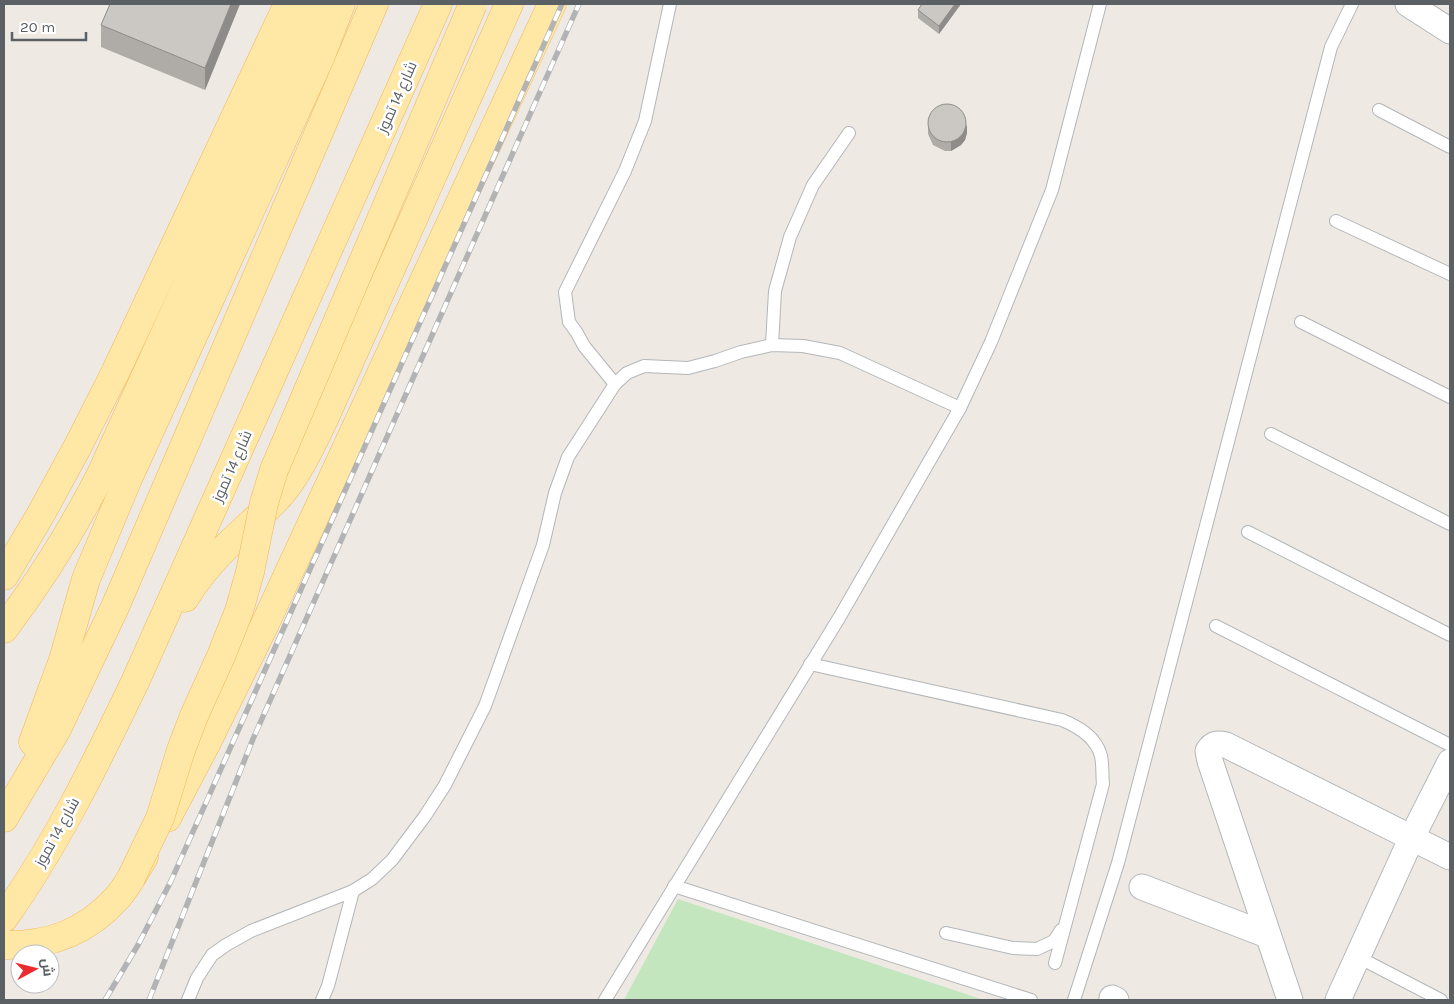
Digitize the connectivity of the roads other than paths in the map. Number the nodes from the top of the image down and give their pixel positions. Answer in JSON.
{"nodes":[{"id":1,"x":288,"y":4,"type":"edge"},
{"id":2,"x":318,"y":4,"type":"edge"},
{"id":3,"x":341,"y":4,"type":"edge"},
{"id":4,"x":374,"y":4,"type":"edge"},
{"id":5,"x":438,"y":4,"type":"edge"},
{"id":6,"x":473,"y":4,"type":"edge"},
{"id":7,"x":509,"y":4,"type":"edge"},
{"id":8,"x":552,"y":4,"type":"edge"},
{"id":9,"x":670,"y":4,"type":"edge"},
{"id":10,"x":1100,"y":4,"type":"edge"},
{"id":11,"x":1352,"y":4,"type":"edge"},
{"id":12,"x":1408,"y":4,"type":"edge"},
{"id":13,"x":1450,"y":31,"type":"edge"},
{"id":14,"x":1379,"y":110,"type":"dead end"},
{"id":15,"x":849,"y":133,"type":"dead end"},
{"id":16,"x":1450,"y":147,"type":"edge"},
{"id":17,"x":1336,"y":221,"type":"dead end"},
{"id":18,"x":1450,"y":274,"type":"edge"},
{"id":19,"x":1300,"y":322,"type":"dead end"},
{"id":20,"x":772,"y":346,"type":"junction"},
{"id":21,"x":615,"y":384,"type":"junction"},
{"id":22,"x":1450,"y":397,"type":"edge"},
{"id":23,"x":960,"y":408,"type":"junction"},
{"id":24,"x":1271,"y":434,"type":"dead end"},
{"id":25,"x":1450,"y":524,"type":"edge"},
{"id":26,"x":1248,"y":532,"type":"dead end"},
{"id":27,"x":4,"y":576,"type":"edge"},
{"id":28,"x":1216,"y":626,"type":"dead end"},
{"id":29,"x":4,"y":629,"type":"edge"},
{"id":30,"x":1450,"y":635,"type":"edge"},
{"id":31,"x":810,"y":664,"type":"junction"},
{"id":32,"x":135,"y":682,"type":"junction"},
{"id":33,"x":1450,"y":745,"type":"edge"},
{"id":34,"x":1450,"y":762,"type":"edge"},
{"id":35,"x":4,"y":804,"type":"edge"},
{"id":36,"x":4,"y":818,"type":"edge"},
{"id":37,"x":1412,"y":837,"type":"junction"},
{"id":38,"x":1450,"y":857,"type":"edge"},
{"id":39,"x":131,"y":878,"type":"junction"},
{"id":40,"x":674,"y":886,"type":"junction"},
{"id":41,"x":1142,"y":887,"type":"dead end"},
{"id":42,"x":353,"y":891,"type":"junction"},
{"id":43,"x":4,"y":918,"type":"edge"},
{"id":44,"x":1066,"y":922,"type":"junction"},
{"id":45,"x":946,"y":933,"type":"dead end"},
{"id":46,"x":1268,"y":935,"type":"junction"},
{"id":47,"x":4,"y":945,"type":"edge"},
{"id":48,"x":1358,"y":957,"type":"junction"},
{"id":49,"x":1055,"y":963,"type":"dead end"},
{"id":50,"x":188,"y":1000,"type":"edge"},
{"id":51,"x":322,"y":1000,"type":"edge"},
{"id":52,"x":605,"y":1000,"type":"edge"},
{"id":53,"x":1031,"y":1000,"type":"edge"},
{"id":54,"x":1074,"y":1000,"type":"edge"},
{"id":55,"x":1290,"y":1000,"type":"edge"},
{"id":56,"x":1338,"y":1000,"type":"edge"},
{"id":57,"x":1441,"y":1000,"type":"edge"}],
"edges":[{"from":1,"to":27,"type":"main road"},
{"from":2,"to":29,"type":"main road"},
{"from":3,"to":35,"type":"main road"},
{"from":4,"to":36,"type":"main road"},
{"from":5,"to":32,"type":"main road","name":"شارع 14 تموز"},
{"from":6,"to":39,"type":"main road","bridge":true},
{"from":7,"to":32,"type":"main road"},
{"from":8,"to":39,"type":"main road","bridge":true},
{"from":9,"to":21,"type":"lane"},
{"from":10,"to":23,"type":"lane"},
{"from":11,"to":54,"type":"lane"},
{"from":12,"to":13,"type":"street"},
{"from":14,"to":16,"type":"lane"},
{"from":15,"to":20,"type":"lane"},
{"from":17,"to":18,"type":"lane"},
{"from":19,"to":22,"type":"lane"},
{"from":20,"to":21,"type":"lane"},
{"from":20,"to":23,"type":"lane"},
{"from":21,"to":42,"type":"lane"},
{"from":23,"to":31,"type":"lane"},
{"from":24,"to":25,"type":"lane"},
{"from":26,"to":30,"type":"lane"},
{"from":28,"to":33,"type":"lane"},
{"from":31,"to":40,"type":"lane"},
{"from":31,"to":44,"type":"lane"},
{"from":32,"to":43,"type":"main road","name":"شارع 14 تموز"},
{"from":34,"to":37,"type":"street"},
{"from":37,"to":38,"type":"street"},
{"from":37,"to":46,"type":"street"},
{"from":37,"to":48,"type":"street"},
{"from":39,"to":47,"type":"main road"},
{"from":40,"to":52,"type":"lane"},
{"from":40,"to":53,"type":"lane"},
{"from":41,"to":46,"type":"street"},
{"from":42,"to":50,"type":"lane"},
{"from":42,"to":51,"type":"lane"},
{"from":44,"to":45,"type":"lane"},
{"from":44,"to":49,"type":"lane"},
{"from":46,"to":55,"type":"street"},
{"from":48,"to":56,"type":"street"},
{"from":48,"to":57,"type":"lane"}]}
